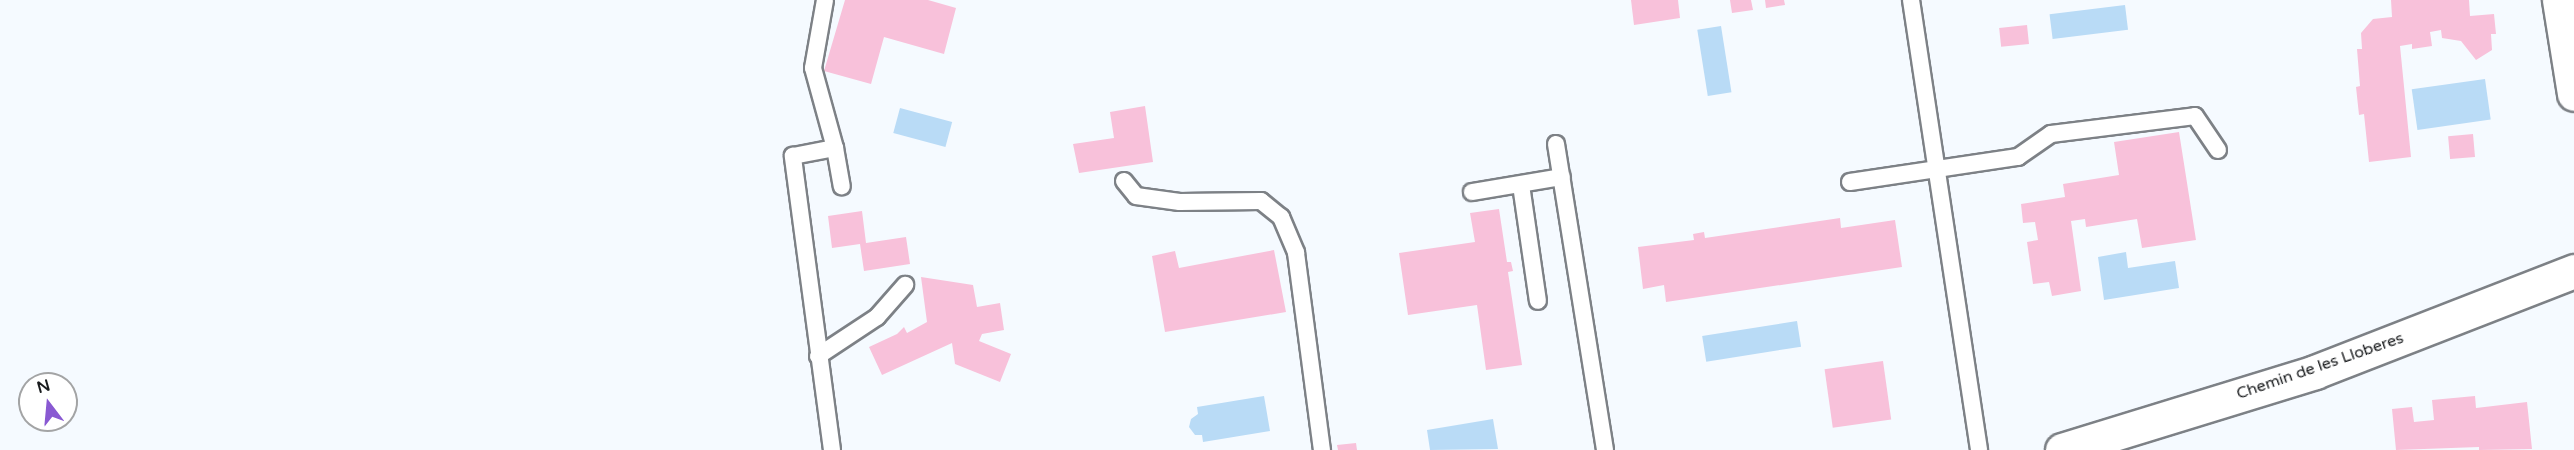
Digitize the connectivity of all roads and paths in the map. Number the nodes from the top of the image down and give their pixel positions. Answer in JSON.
{"nodes":[{"id":1,"x":825,"y":0,"type":"edge"},
{"id":2,"x":1911,"y":0,"type":"edge"},
{"id":3,"x":2559,"y":0,"type":"edge"},
{"id":4,"x":2574,"y":94,"type":"edge"},
{"id":5,"x":1556,"y":144,"type":"dead end"},
{"id":6,"x":835,"y":148,"type":"junction"},
{"id":7,"x":2218,"y":150,"type":"dead end"},
{"id":8,"x":1936,"y":168,"type":"junction"},
{"id":9,"x":1562,"y":177,"type":"junction"},
{"id":10,"x":1124,"y":181,"type":"dead end"},
{"id":11,"x":1850,"y":182,"type":"dead end"},
{"id":12,"x":1521,"y":184,"type":"junction"},
{"id":13,"x":842,"y":186,"type":"dead end"},
{"id":14,"x":1472,"y":192,"type":"dead end"},
{"id":15,"x":2574,"y":271,"type":"edge"},
{"id":16,"x":905,"y":285,"type":"dead end"},
{"id":17,"x":1538,"y":302,"type":"dead end"},
{"id":18,"x":818,"y":356,"type":"junction"},
{"id":19,"x":832,"y":450,"type":"edge"},
{"id":20,"x":1322,"y":450,"type":"edge"},
{"id":21,"x":1605,"y":450,"type":"edge"},
{"id":22,"x":1980,"y":450,"type":"edge"},
{"id":23,"x":2062,"y":450,"type":"edge"}],
"edges":[{"from":1,"to":6,"type":"lane"},
{"from":2,"to":8,"type":"lane"},
{"from":3,"to":4,"type":"street"},
{"from":5,"to":9,"type":"lane"},
{"from":6,"to":13,"type":"lane"},
{"from":6,"to":18,"type":"lane"},
{"from":7,"to":8,"type":"lane"},
{"from":8,"to":11,"type":"lane"},
{"from":8,"to":22,"type":"lane"},
{"from":9,"to":12,"type":"lane"},
{"from":9,"to":21,"type":"lane"},
{"from":10,"to":20,"type":"lane"},
{"from":12,"to":14,"type":"lane"},
{"from":12,"to":17,"type":"lane"},
{"from":15,"to":23,"type":"street","name":"Chemin de les Lloberes"},
{"from":16,"to":18,"type":"lane"},
{"from":18,"to":19,"type":"lane"}]}
